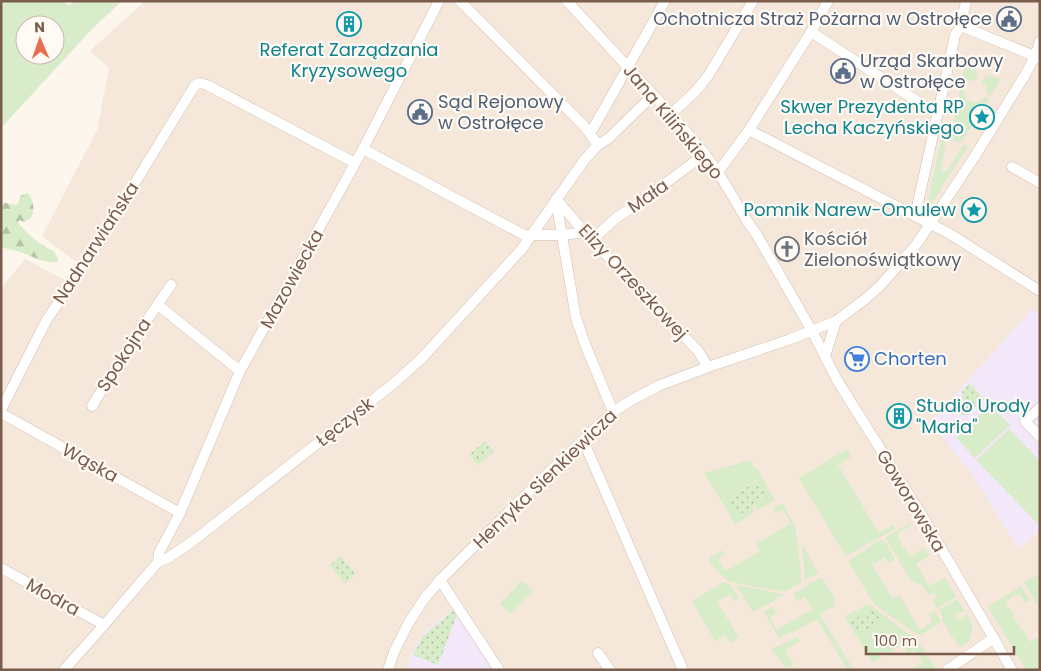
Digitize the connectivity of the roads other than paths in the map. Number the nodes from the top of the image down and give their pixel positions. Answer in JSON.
{"nodes":[{"id":1,"x":439,"y":1,"type":"edge"},
{"id":2,"x":460,"y":1,"type":"edge"},
{"id":3,"x":567,"y":1,"type":"edge"},
{"id":4,"x":665,"y":1,"type":"edge"},
{"id":5,"x":753,"y":1,"type":"edge"},
{"id":6,"x":828,"y":1,"type":"edge"},
{"id":7,"x":966,"y":1,"type":"edge"},
{"id":8,"x":961,"y":26,"type":"junction"},
{"id":9,"x":811,"y":32,"type":"junction"},
{"id":10,"x":1040,"y":41,"type":"edge"},
{"id":11,"x":1037,"y":57,"type":"edge"},
{"id":12,"x":628,"y":67,"type":"junction"},
{"id":13,"x":653,"y":95,"type":"junction"},
{"id":14,"x":670,"y":114,"type":"junction"},
{"id":15,"x":938,"y":114,"type":"junction"},
{"id":16,"x":749,"y":130,"type":"junction"},
{"id":17,"x":590,"y":134,"type":"junction"},
{"id":18,"x":598,"y":145,"type":"junction"},
{"id":19,"x":363,"y":149,"type":"junction"},
{"id":20,"x":705,"y":154,"type":"junction"},
{"id":21,"x":355,"y":163,"type":"junction"},
{"id":22,"x":1012,"y":167,"type":"dead end"},
{"id":23,"x":718,"y":172,"type":"junction"},
{"id":24,"x":1040,"y":183,"type":"edge"},
{"id":25,"x":556,"y":199,"type":"junction"},
{"id":26,"x":915,"y":216,"type":"junction"},
{"id":27,"x":930,"y":224,"type":"junction"},
{"id":28,"x":585,"y":232,"type":"junction"},
{"id":29,"x":562,"y":235,"type":"junction"},
{"id":30,"x":532,"y":236,"type":"junction"},
{"id":31,"x":592,"y":240,"type":"junction"},
{"id":32,"x":171,"y":285,"type":"dead end"},
{"id":33,"x":1040,"y":291,"type":"edge"},
{"id":34,"x":158,"y":305,"type":"junction"},
{"id":35,"x":836,"y":321,"type":"junction"},
{"id":36,"x":812,"y":331,"type":"junction"},
{"id":37,"x":824,"y":356,"type":"junction"},
{"id":38,"x":708,"y":367,"type":"junction"},
{"id":39,"x":240,"y":371,"type":"junction"},
{"id":40,"x":92,"y":406,"type":"dead end"},
{"id":41,"x":1040,"y":408,"type":"edge"},
{"id":42,"x":613,"y":412,"type":"junction"},
{"id":43,"x":2,"y":415,"type":"edge"},
{"id":44,"x":1040,"y":437,"type":"edge"},
{"id":45,"x":583,"y":440,"type":"junction"},
{"id":46,"x":180,"y":513,"type":"junction"},
{"id":47,"x":158,"y":562,"type":"junction"},
{"id":48,"x":1,"y":568,"type":"edge"},
{"id":49,"x":440,"y":580,"type":"junction"},
{"id":50,"x":104,"y":625,"type":"junction"},
{"id":51,"x":994,"y":638,"type":"junction"},
{"id":52,"x":598,"y":653,"type":"dead end"},
{"id":53,"x":64,"y":670,"type":"edge"},
{"id":54,"x":388,"y":670,"type":"edge"},
{"id":55,"x":500,"y":670,"type":"edge"},
{"id":56,"x":610,"y":670,"type":"edge"},
{"id":57,"x":683,"y":670,"type":"edge"},
{"id":58,"x":947,"y":670,"type":"edge"},
{"id":59,"x":1012,"y":670,"type":"edge"}],
"edges":[{"from":1,"to":19,"type":"street","name":"Mazowiecka"},
{"from":2,"to":17,"type":"street"},
{"from":3,"to":12,"type":"street","name":"Jana Kilińskiego"},
{"from":4,"to":12,"type":"street"},
{"from":5,"to":14,"type":"street"},
{"from":6,"to":9,"type":"street"},
{"from":7,"to":8,"type":"street"},
{"from":8,"to":11,"type":"street"},
{"from":8,"to":15,"type":"street"},
{"from":9,"to":15,"type":"street"},
{"from":9,"to":16,"type":"street"},
{"from":10,"to":11,"type":"street","name":"Henryka Sienkiewicza"},
{"from":11,"to":27,"type":"street","name":"Henryka Sienkiewicza"},
{"from":12,"to":13,"type":"street","name":"Jana Kilińskiego"},
{"from":12,"to":17,"type":"street"},
{"from":13,"to":14,"type":"street","name":"Jana Kilińskiego"},
{"from":13,"to":18,"type":"street","name":"Łęczysk"},
{"from":14,"to":20,"type":"street","name":"Jana Kilińskiego"},
{"from":15,"to":26,"type":"street"},
{"from":16,"to":23,"type":"street"},
{"from":16,"to":26,"type":"street"},
{"from":17,"to":18,"type":"street"},
{"from":18,"to":25,"type":"street","name":"Łęczysk"},
{"from":19,"to":21,"type":"street","name":"Mazowiecka"},
{"from":19,"to":30,"type":"street"},
{"from":20,"to":23,"type":"street","name":"Jana Kilińskiego"},
{"from":20,"to":31,"type":"street","name":"Mała"},
{"from":21,"to":39,"type":"street","name":"Mazowiecka"},
{"from":21,"to":43,"type":"street","name":"Nadnarwiańska"},
{"from":22,"to":24,"type":"street"},
{"from":23,"to":36,"type":"street","name":"Jana Kilińskiego"},
{"from":25,"to":28,"type":"street","name":"Elizy Orzeszkowej"},
{"from":25,"to":29,"type":"street"},
{"from":25,"to":30,"type":"street","name":"Łęczysk"},
{"from":26,"to":27,"type":"street"},
{"from":27,"to":33,"type":"street"},
{"from":27,"to":35,"type":"street","name":"Henryka Sienkiewicza"},
{"from":28,"to":29,"type":"street"},
{"from":28,"to":31,"type":"street","name":"Elizy Orzeszkowej"},
{"from":29,"to":30,"type":"street"},
{"from":29,"to":42,"type":"street"},
{"from":30,"to":47,"type":"street","name":"Łęczysk"},
{"from":31,"to":38,"type":"street","name":"Elizy Orzeszkowej"},
{"from":32,"to":34,"type":"street","name":"Spokojna"},
{"from":34,"to":39,"type":"street","name":"Spokojna"},
{"from":34,"to":40,"type":"street","name":"Spokojna"},
{"from":35,"to":36,"type":"street","name":"Henryka Sienkiewicza"},
{"from":35,"to":37,"type":"street"},
{"from":36,"to":37,"type":"street","name":"Goworowska"},
{"from":36,"to":38,"type":"street","name":"Henryka Sienkiewicza"},
{"from":37,"to":51,"type":"street","name":"Goworowska"},
{"from":38,"to":42,"type":"street","name":"Henryka Sienkiewicza"},
{"from":39,"to":46,"type":"street","name":"Mazowiecka"},
{"from":41,"to":44,"type":"street"},
{"from":42,"to":45,"type":"street","name":"Henryka Sienkiewicza"},
{"from":43,"to":46,"type":"street","name":"Wąska"},
{"from":45,"to":49,"type":"street","name":"Henryka Sienkiewicza"},
{"from":45,"to":57,"type":"street"},
{"from":46,"to":47,"type":"street","name":"Mazowiecka"},
{"from":47,"to":50,"type":"street","name":"Łęczysk"},
{"from":48,"to":50,"type":"street","name":"Modra"},
{"from":49,"to":54,"type":"street","name":"Henryka Sienkiewicza"},
{"from":49,"to":55,"type":"street"},
{"from":50,"to":53,"type":"street","name":"Łęczysk"},
{"from":51,"to":58,"type":"street"},
{"from":51,"to":59,"type":"street","name":"Goworowska"},
{"from":52,"to":56,"type":"street"}]}
